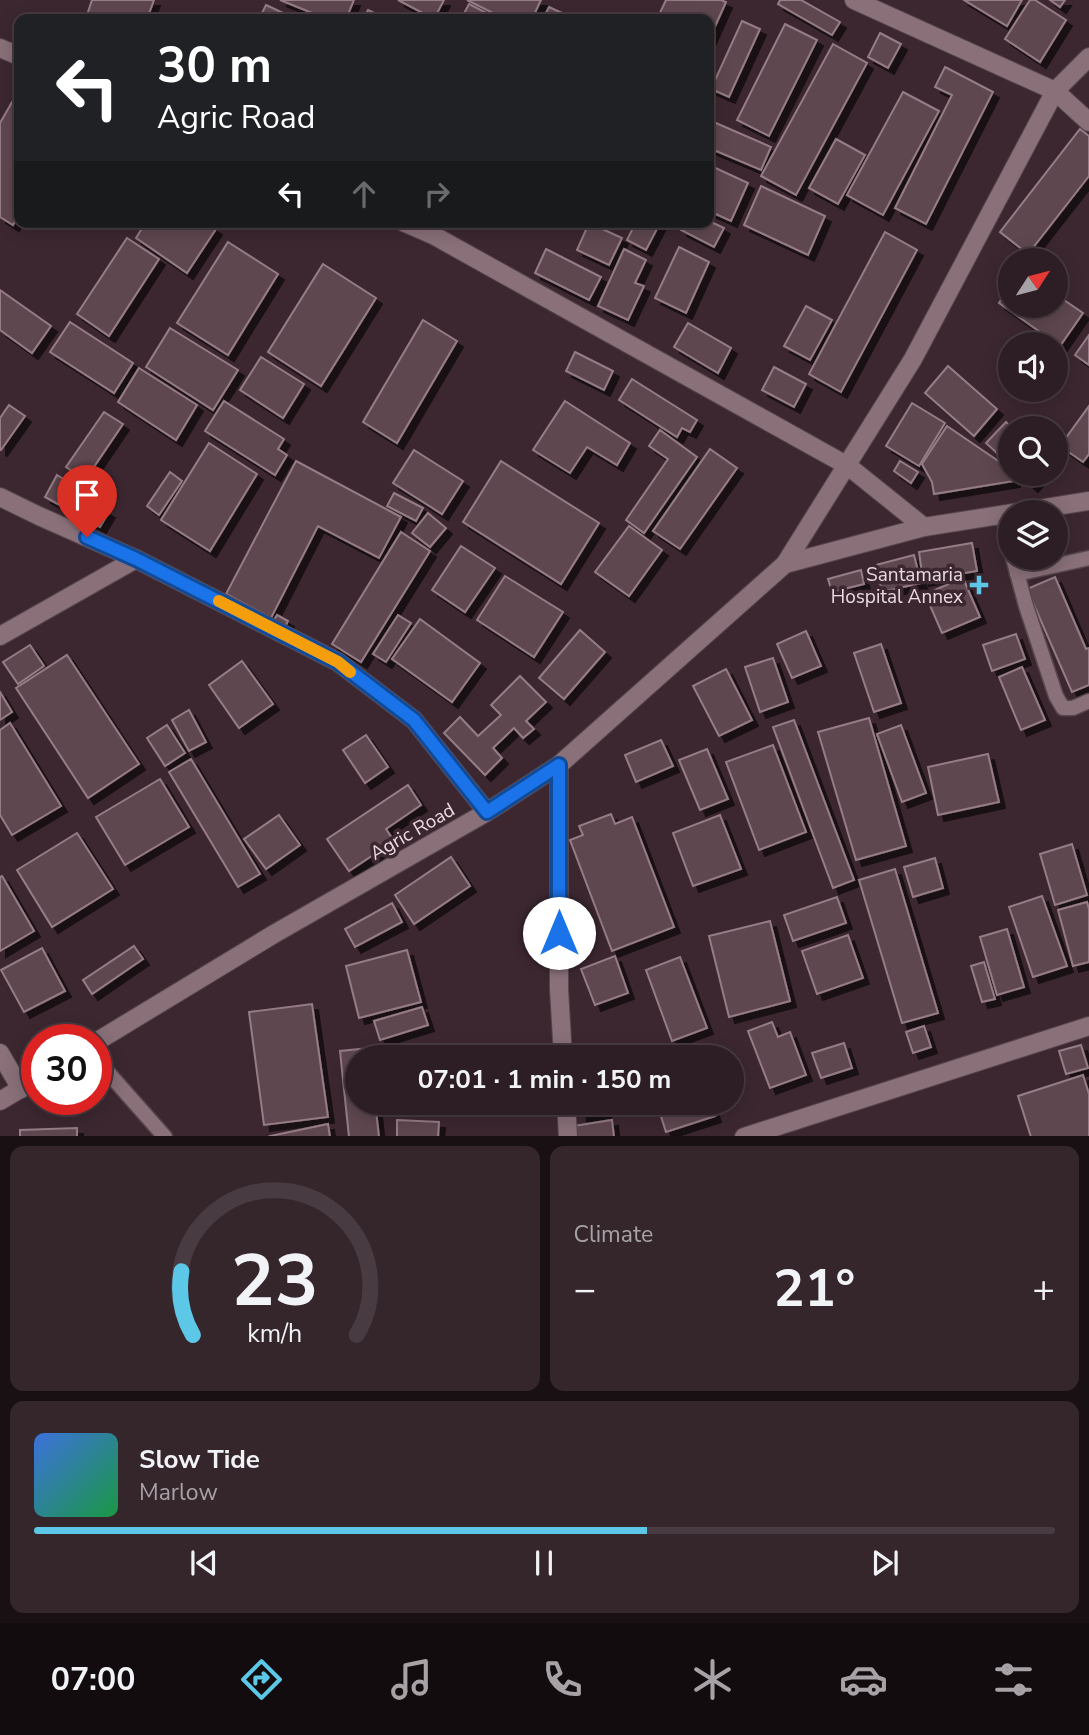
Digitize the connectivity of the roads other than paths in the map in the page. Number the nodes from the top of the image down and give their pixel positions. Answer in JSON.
{"nodes":[{"id":1,"x":854,"y":0,"type":"edge"},
{"id":2,"x":1089,"y":57,"type":"edge"},
{"id":3,"x":1055,"y":91,"type":"junction"},
{"id":4,"x":1089,"y":122,"type":"edge"},
{"id":5,"x":416,"y":228,"type":"edge"},
{"id":6,"x":848,"y":466,"type":"junction"},
{"id":7,"x":0,"y":497,"type":"edge"},
{"id":8,"x":1089,"y":501,"type":"edge"},
{"id":9,"x":1068,"y":504,"type":"edge"},
{"id":10,"x":998,"y":515,"type":"edge"},
{"id":11,"x":924,"y":527,"type":"junction"},
{"id":12,"x":1089,"y":558,"type":"edge"},
{"id":13,"x":136,"y":559,"type":"junction"},
{"id":14,"x":785,"y":564,"type":"junction"},
{"id":15,"x":1016,"y":570,"type":"edge"},
{"id":16,"x":1017,"y":574,"type":"junction"},
{"id":17,"x":0,"y":636,"type":"edge"},
{"id":18,"x":1089,"y":701,"type":"edge"},
{"id":19,"x":559,"y":765,"type":"junction"},
{"id":20,"x":487,"y":812,"type":"junction"},
{"id":21,"x":1089,"y":1026,"type":"edge"},
{"id":22,"x":112,"y":1032,"type":"edge"},
{"id":23,"x":562,"y":1045,"type":"edge"},
{"id":24,"x":0,"y":1053,"type":"edge"},
{"id":25,"x":112,"y":1077,"type":"edge"},
{"id":26,"x":21,"y":1088,"type":"joint"},
{"id":27,"x":0,"y":1101,"type":"edge"},
{"id":28,"x":567,"y":1115,"type":"edge"},
{"id":29,"x":165,"y":1136,"type":"edge"},
{"id":30,"x":568,"y":1136,"type":"edge"},
{"id":31,"x":744,"y":1136,"type":"edge"}],
"edges":[{"from":1,"to":3,"type":"street"},
{"from":2,"to":3,"type":"street"},
{"from":3,"to":4,"type":"street"},
{"from":3,"to":6,"type":"street"},
{"from":5,"to":6,"type":"street"},
{"from":6,"to":11,"type":"street"},
{"from":6,"to":14,"type":"street"},
{"from":7,"to":13,"type":"street"},
{"from":8,"to":9,"type":"street"},
{"from":10,"to":11,"type":"street"},
{"from":11,"to":14,"type":"street"},
{"from":12,"to":16,"type":"lane"},
{"from":13,"to":17,"type":"street"},
{"from":13,"to":20,"type":"street"},
{"from":14,"to":19,"type":"street","name":"Agric Road"},
{"from":15,"to":16,"type":"lane"},
{"from":16,"to":18,"type":"lane"},
{"from":19,"to":20,"type":"street","name":"Agric Road"},
{"from":19,"to":23,"type":"street"},
{"from":20,"to":22,"type":"street","name":"Agric Road"},
{"from":21,"to":31,"type":"street"},
{"from":24,"to":26,"type":"street"},
{"from":25,"to":29,"type":"lane"},
{"from":26,"to":27,"type":"street"},
{"from":28,"to":30,"type":"street"}]}
